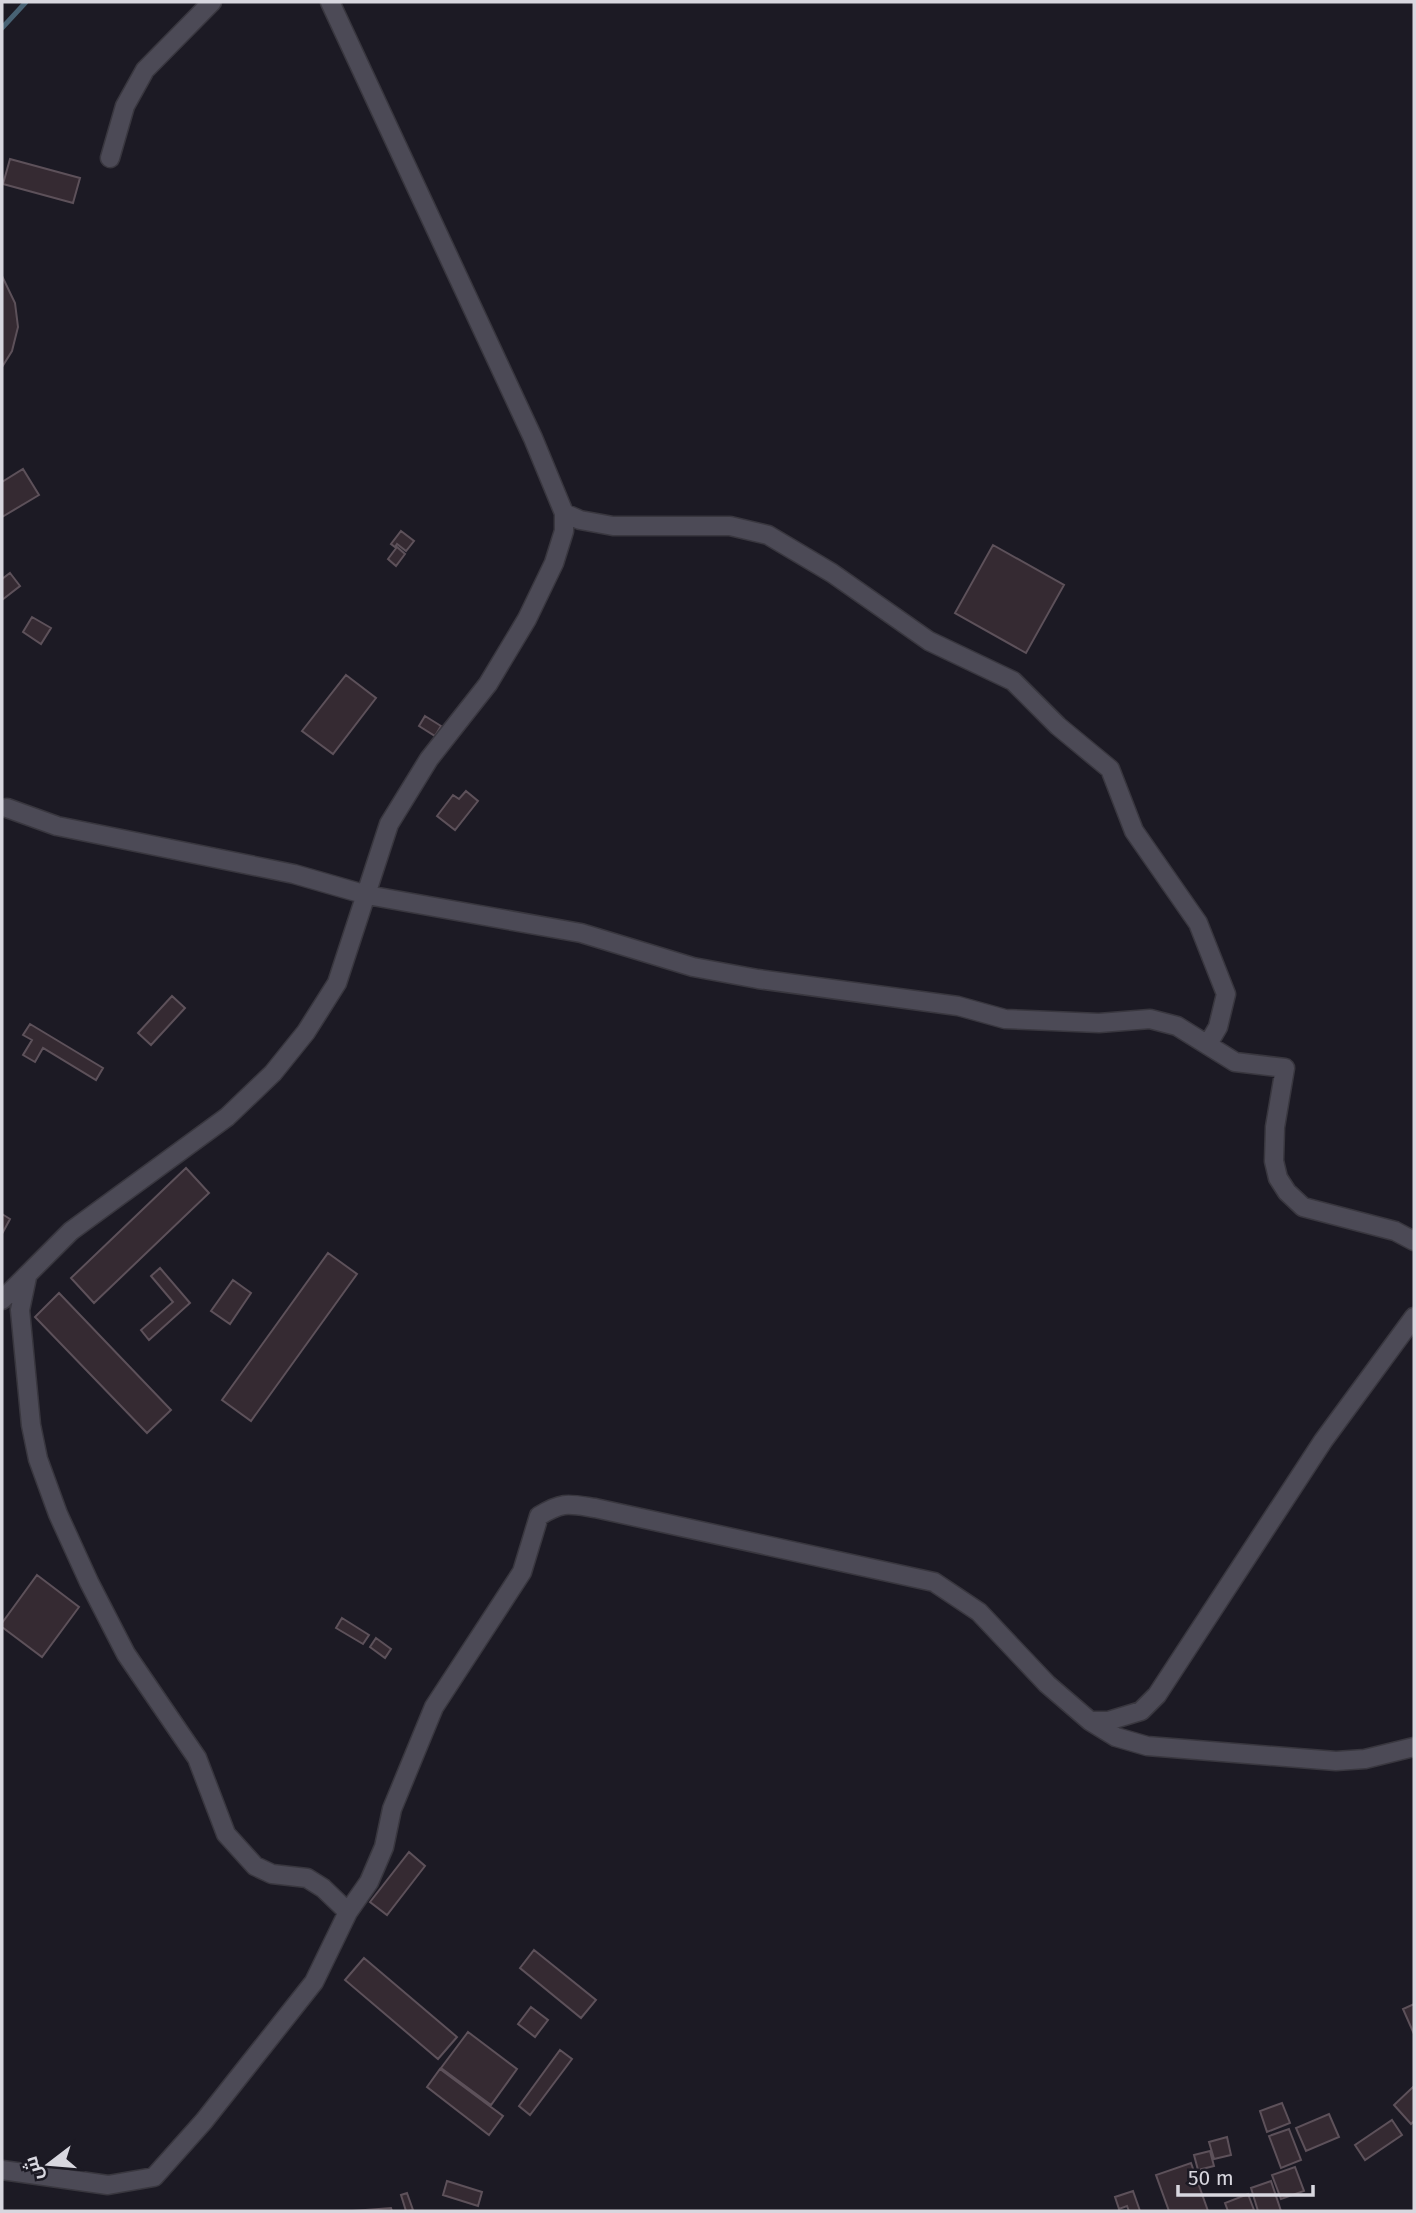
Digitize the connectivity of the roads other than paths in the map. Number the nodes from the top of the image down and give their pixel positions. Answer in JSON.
{"nodes":[{"id":1,"x":212,"y":2,"type":"edge"},
{"id":2,"x":330,"y":2,"type":"edge"},
{"id":3,"x":110,"y":158,"type":"dead end"},
{"id":4,"x":564,"y":513,"type":"junction"},
{"id":5,"x":7,"y":808,"type":"dead end"},
{"id":6,"x":368,"y":895,"type":"junction"},
{"id":7,"x":1208,"y":1044,"type":"junction"},
{"id":8,"x":1414,"y":1241,"type":"edge"},
{"id":9,"x":28,"y":1273,"type":"junction"},
{"id":10,"x":2,"y":1300,"type":"edge"},
{"id":11,"x":1414,"y":1317,"type":"edge"},
{"id":12,"x":1090,"y":1721,"type":"junction"},
{"id":13,"x":1414,"y":1747,"type":"edge"},
{"id":14,"x":348,"y":1912,"type":"junction"},
{"id":15,"x":2,"y":2170,"type":"edge"}],
"edges":[{"from":1,"to":3,"type":"street"},
{"from":2,"to":4,"type":"street"},
{"from":4,"to":6,"type":"street"},
{"from":4,"to":7,"type":"street"},
{"from":5,"to":6,"type":"street"},
{"from":6,"to":7,"type":"street"},
{"from":6,"to":9,"type":"street"},
{"from":7,"to":8,"type":"street"},
{"from":9,"to":10,"type":"street"},
{"from":9,"to":14,"type":"street"},
{"from":11,"to":12,"type":"street"},
{"from":12,"to":13,"type":"street"},
{"from":12,"to":14,"type":"street"},
{"from":14,"to":15,"type":"street"}]}
